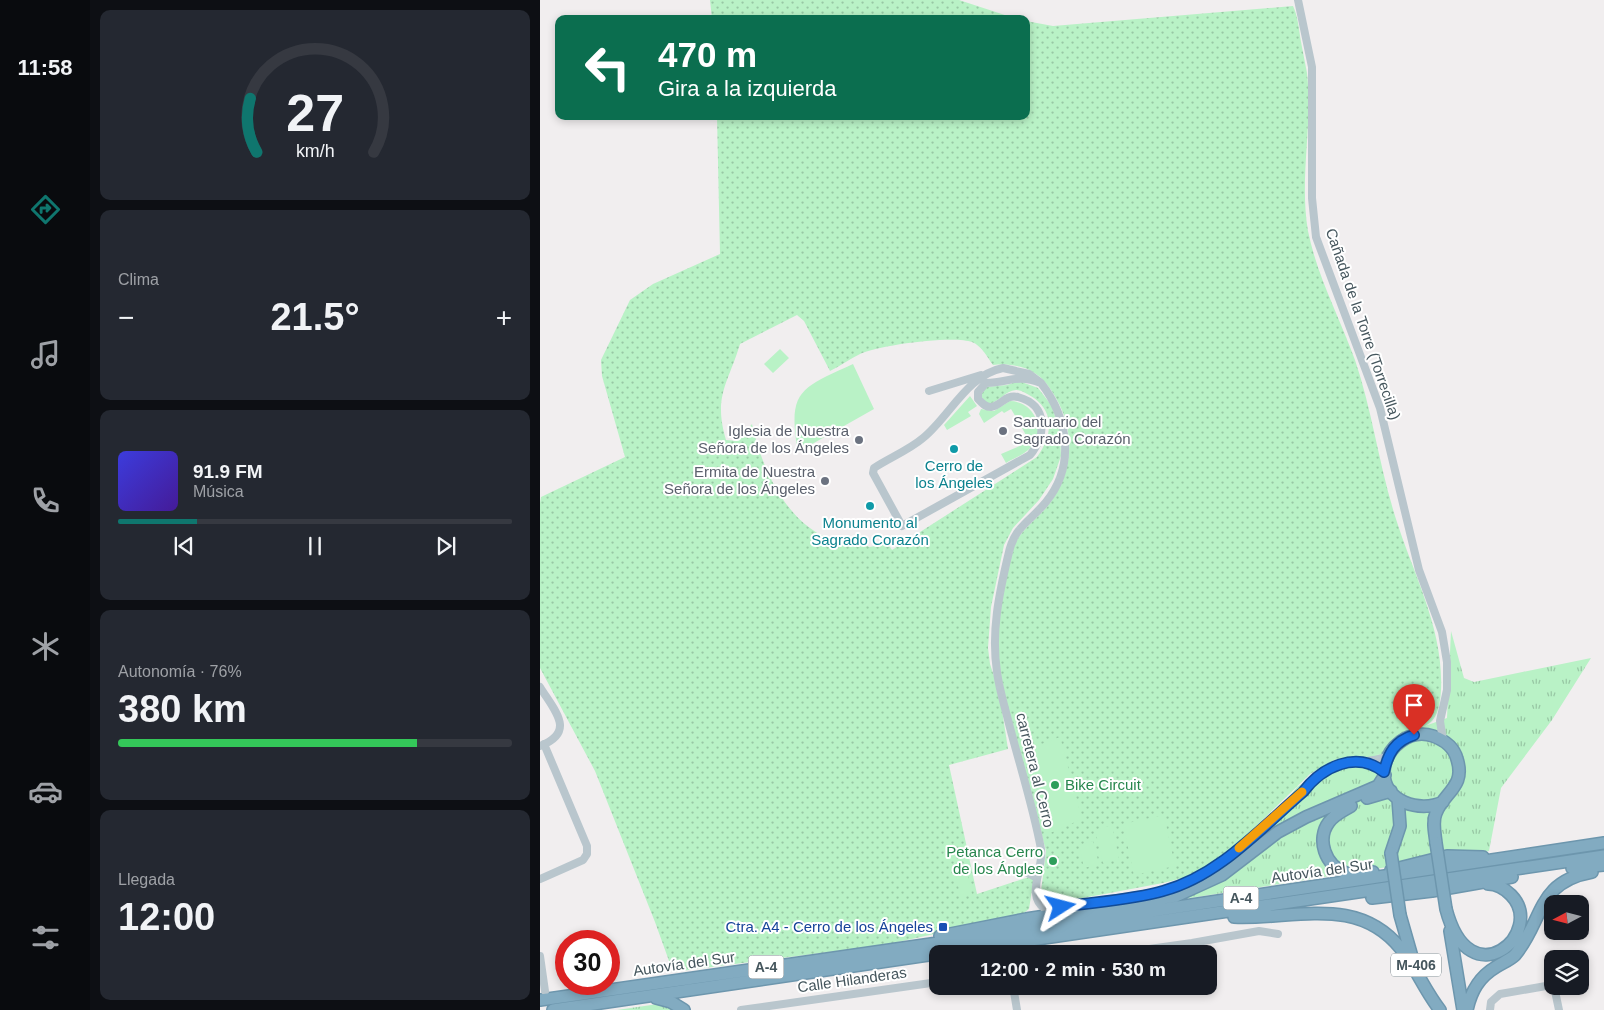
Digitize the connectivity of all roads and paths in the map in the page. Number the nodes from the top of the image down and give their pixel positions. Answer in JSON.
{"nodes":[{"id":1,"x":1298,"y":0,"type":"edge"},
{"id":2,"x":998,"y":369,"type":"junction"},
{"id":3,"x":985,"y":374,"type":"junction"},
{"id":4,"x":1003,"y":382,"type":"junction"},
{"id":5,"x":990,"y":383,"type":"junction"},
{"id":6,"x":1041,"y":383,"type":"junction"},
{"id":7,"x":929,"y":391,"type":"dead end"},
{"id":8,"x":540,"y":687,"type":"edge"},
{"id":9,"x":1440,"y":721,"type":"junction"},
{"id":10,"x":1427,"y":734,"type":"junction"},
{"id":11,"x":1443,"y":740,"type":"junction"},
{"id":12,"x":542,"y":745,"type":"edge"},
{"id":13,"x":1388,"y":756,"type":"junction"},
{"id":14,"x":1368,"y":762,"type":"junction"},
{"id":15,"x":1385,"y":774,"type":"junction"},
{"id":16,"x":1394,"y":795,"type":"junction"},
{"id":17,"x":1443,"y":802,"type":"junction"},
{"id":18,"x":1604,"y":843,"type":"edge"},
{"id":19,"x":1604,"y":856,"type":"edge"},
{"id":20,"x":1604,"y":865,"type":"edge"},
{"id":21,"x":1604,"y":870,"type":"edge"},
{"id":22,"x":1026,"y":872,"type":"dead end"},
{"id":23,"x":1037,"y":878,"type":"junction"},
{"id":24,"x":540,"y":879,"type":"edge"},
{"id":25,"x":1476,"y":884,"type":"junction"},
{"id":26,"x":1446,"y":909,"type":"junction"},
{"id":27,"x":1234,"y":917,"type":"junction"},
{"id":28,"x":1117,"y":927,"type":"junction"},
{"id":29,"x":1278,"y":934,"type":"dead end"},
{"id":30,"x":1184,"y":945,"type":"edge"},
{"id":31,"x":878,"y":952,"type":"junction"},
{"id":32,"x":540,"y":956,"type":"edge"},
{"id":33,"x":929,"y":983,"type":"edge"},
{"id":34,"x":1014,"y":995,"type":"edge"},
{"id":35,"x":543,"y":996,"type":"edge"},
{"id":36,"x":650,"y":997,"type":"junction"},
{"id":37,"x":553,"y":1010,"type":"edge"},
{"id":38,"x":684,"y":1010,"type":"edge"},
{"id":39,"x":740,"y":1010,"type":"edge"},
{"id":40,"x":1017,"y":1010,"type":"edge"},
{"id":41,"x":1441,"y":1010,"type":"edge"},
{"id":42,"x":1463,"y":1010,"type":"edge"},
{"id":43,"x":1467,"y":1010,"type":"edge"},
{"id":44,"x":1490,"y":1010,"type":"edge"},
{"id":45,"x":1559,"y":1010,"type":"edge"}],
"edges":[{"from":1,"to":9,"type":"street","name":"Cañada de la Torre (Torrecilla)"},
{"from":2,"to":3,"type":"street"},
{"from":2,"to":4,"type":"street"},
{"from":2,"to":6,"type":"street"},
{"from":3,"to":5,"type":"street"},
{"from":3,"to":5,"type":"street"},
{"from":3,"to":7,"type":"street"},
{"from":4,"to":5,"type":"street"},
{"from":4,"to":6,"type":"street"},
{"from":6,"to":23,"type":"street","name":"carretera al Cerro"},
{"from":8,"to":12,"type":"street"},
{"from":9,"to":10,"type":"street"},
{"from":9,"to":11,"type":"street","name":"Cañada de la Torre (Torrecilla)"},
{"from":10,"to":11,"type":"highway"},
{"from":10,"to":13,"type":"highway"},
{"from":11,"to":17,"type":"highway","number":"M-406"},
{"from":12,"to":24,"type":"street"},
{"from":13,"to":14,"type":"street"},
{"from":13,"to":15,"type":"highway"},
{"from":14,"to":15,"type":"street"},
{"from":14,"to":23,"type":"street","name":"carretera al Cerro"},
{"from":15,"to":16,"type":"highway","number":"M-406"},
{"from":15,"to":31,"type":"highway"},
{"from":16,"to":17,"type":"highway"},
{"from":16,"to":18,"type":"highway"},
{"from":16,"to":41,"type":"highway","number":"M-406","bridge":true},
{"from":17,"to":26,"type":"highway","number":"M-406","bridge":true},
{"from":18,"to":31,"type":"highway","name":"Autovía del Sur","number":"A-4"},
{"from":19,"to":28,"type":"highway","name":"Autovía del Sur","number":"A-4"},
{"from":20,"to":25,"type":"highway"},
{"from":21,"to":43,"type":"highway"},
{"from":22,"to":23,"type":"street"},
{"from":25,"to":26,"type":"highway"},
{"from":25,"to":27,"type":"highway"},
{"from":26,"to":42,"type":"highway","number":"M-406"},
{"from":27,"to":28,"type":"highway"},
{"from":27,"to":41,"type":"highway"},
{"from":28,"to":36,"type":"highway","name":"Autovía del Sur","number":"A-4"},
{"from":29,"to":30,"type":"street"},
{"from":31,"to":35,"type":"highway","name":"Autovía del Sur","number":"A-4"},
{"from":32,"to":35,"type":"street"},
{"from":33,"to":39,"type":"street","name":"Calle Hilanderas"},
{"from":34,"to":40,"type":"street"},
{"from":36,"to":37,"type":"highway","name":"Autovía del Sur","number":"A-4"},
{"from":36,"to":38,"type":"highway"},
{"from":44,"to":45,"type":"street"}]}
